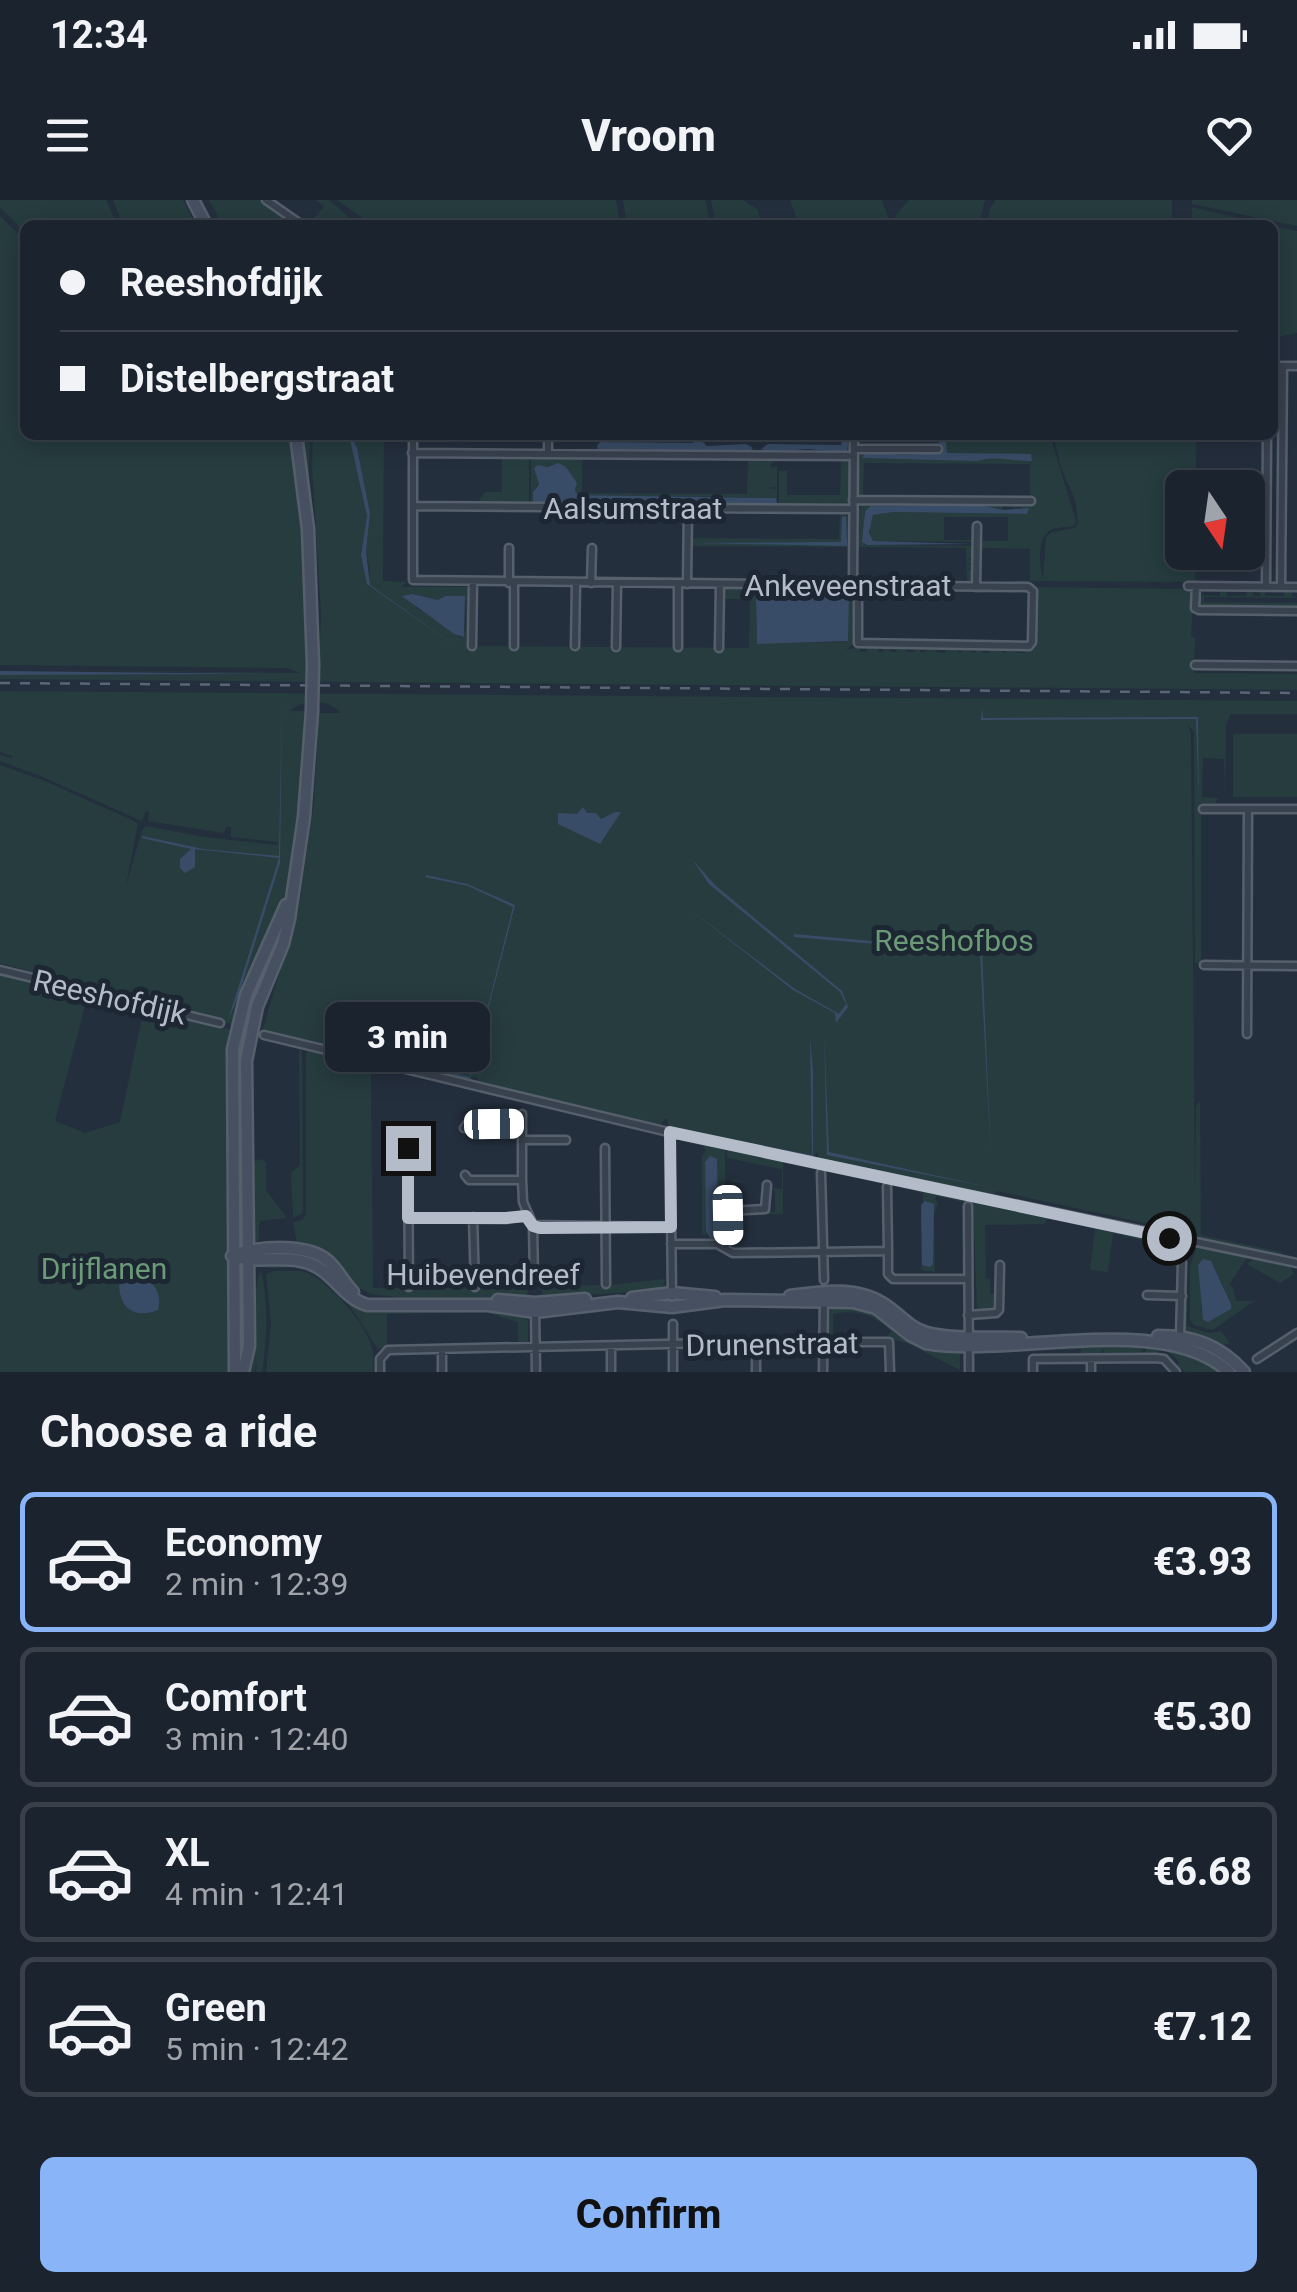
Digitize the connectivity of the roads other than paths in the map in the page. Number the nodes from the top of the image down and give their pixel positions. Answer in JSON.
{"nodes":[{"id":1,"x":266,"y":200,"type":"edge"},
{"id":2,"x":295,"y":220,"type":"edge"},
{"id":3,"x":1278,"y":366,"type":"edge"},
{"id":4,"x":1283,"y":366,"type":"junction"},
{"id":5,"x":1297,"y":366,"type":"edge"},
{"id":6,"x":297,"y":440,"type":"edge"},
{"id":7,"x":412,"y":440,"type":"edge"},
{"id":8,"x":548,"y":440,"type":"edge"},
{"id":9,"x":854,"y":440,"type":"edge"},
{"id":10,"x":1267,"y":440,"type":"edge"},
{"id":11,"x":938,"y":450,"type":"dead end"},
{"id":12,"x":854,"y":452,"type":"junction"},
{"id":13,"x":412,"y":453,"type":"junction"},
{"id":14,"x":548,"y":454,"type":"junction"},
{"id":15,"x":1267,"y":481,"type":"junction"},
{"id":16,"x":1282,"y":481,"type":"junction"},
{"id":17,"x":853,"y":500,"type":"junction"},
{"id":18,"x":1031,"y":501,"type":"dead end"},
{"id":19,"x":412,"y":506,"type":"junction"},
{"id":20,"x":688,"y":508,"type":"junction"},
{"id":21,"x":853,"y":509,"type":"junction"},
{"id":22,"x":977,"y":526,"type":"dead end"},
{"id":23,"x":509,"y":548,"type":"dead end"},
{"id":24,"x":592,"y":548,"type":"dead end"},
{"id":25,"x":473,"y":582,"type":"junction"},
{"id":26,"x":512,"y":582,"type":"junction"},
{"id":27,"x":576,"y":583,"type":"junction"},
{"id":28,"x":591,"y":583,"type":"junction"},
{"id":29,"x":617,"y":584,"type":"junction"},
{"id":30,"x":683,"y":584,"type":"junction"},
{"id":31,"x":720,"y":584,"type":"junction"},
{"id":32,"x":855,"y":586,"type":"junction"},
{"id":33,"x":976,"y":586,"type":"junction"},
{"id":34,"x":1266,"y":586,"type":"junction"},
{"id":35,"x":1281,"y":586,"type":"junction"},
{"id":36,"x":1297,"y":587,"type":"edge"},
{"id":37,"x":1297,"y":611,"type":"edge"},
{"id":38,"x":472,"y":646,"type":"dead end"},
{"id":39,"x":514,"y":646,"type":"dead end"},
{"id":40,"x":575,"y":646,"type":"dead end"},
{"id":41,"x":616,"y":647,"type":"dead end"},
{"id":42,"x":678,"y":647,"type":"dead end"},
{"id":43,"x":719,"y":648,"type":"dead end"},
{"id":44,"x":1195,"y":665,"type":"dead end"},
{"id":45,"x":1297,"y":666,"type":"edge"},
{"id":46,"x":1203,"y":809,"type":"dead end"},
{"id":47,"x":1248,"y":809,"type":"junction"},
{"id":48,"x":1297,"y":810,"type":"edge"},
{"id":49,"x":291,"y":895,"type":"junction"},
{"id":50,"x":1204,"y":965,"type":"dead end"},
{"id":51,"x":1248,"y":966,"type":"junction"},
{"id":52,"x":1297,"y":966,"type":"edge"},
{"id":53,"x":0,"y":970,"type":"edge"},
{"id":54,"x":220,"y":1023,"type":"dead end"},
{"id":55,"x":1247,"y":1034,"type":"dead end"},
{"id":56,"x":264,"y":1035,"type":"dead end"},
{"id":57,"x":522,"y":1114,"type":"dead end"},
{"id":58,"x":522,"y":1124,"type":"junction"},
{"id":59,"x":464,"y":1128,"type":"dead end"},
{"id":60,"x":670,"y":1132,"type":"junction"},
{"id":61,"x":522,"y":1140,"type":"junction"},
{"id":62,"x":566,"y":1140,"type":"dead end"},
{"id":63,"x":408,"y":1148,"type":"dead end"},
{"id":64,"x":605,"y":1148,"type":"dead end"},
{"id":65,"x":821,"y":1173,"type":"dead end"},
{"id":66,"x":464,"y":1175,"type":"dead end"},
{"id":67,"x":522,"y":1180,"type":"junction"},
{"id":68,"x":767,"y":1186,"type":"dead end"},
{"id":69,"x":887,"y":1187,"type":"dead end"},
{"id":70,"x":968,"y":1206,"type":"dead end"},
{"id":71,"x":526,"y":1216,"type":"junction"},
{"id":72,"x":473,"y":1217,"type":"junction"},
{"id":73,"x":408,"y":1218,"type":"junction"},
{"id":74,"x":232,"y":1219,"type":"junction"},
{"id":75,"x":247,"y":1220,"type":"junction"},
{"id":76,"x":533,"y":1226,"type":"junction"},
{"id":77,"x":606,"y":1227,"type":"junction"},
{"id":78,"x":671,"y":1227,"type":"junction"},
{"id":79,"x":671,"y":1244,"type":"junction"},
{"id":80,"x":724,"y":1248,"type":"junction"},
{"id":81,"x":888,"y":1250,"type":"junction"},
{"id":82,"x":823,"y":1252,"type":"junction"},
{"id":83,"x":232,"y":1256,"type":"junction"},
{"id":84,"x":247,"y":1256,"type":"junction"},
{"id":85,"x":1169,"y":1260,"type":"dead end"},
{"id":86,"x":1297,"y":1263,"type":"edge"},
{"id":87,"x":1000,"y":1264,"type":"dead end"},
{"id":88,"x":968,"y":1279,"type":"junction"},
{"id":89,"x":534,"y":1281,"type":"dead end"},
{"id":90,"x":606,"y":1284,"type":"dead end"},
{"id":91,"x":474,"y":1286,"type":"dead end"},
{"id":92,"x":409,"y":1287,"type":"dead end"},
{"id":93,"x":824,"y":1292,"type":"junction"},
{"id":94,"x":672,"y":1293,"type":"junction"},
{"id":95,"x":1147,"y":1295,"type":"dead end"},
{"id":96,"x":1182,"y":1296,"type":"junction"},
{"id":97,"x":726,"y":1300,"type":"junction"},
{"id":98,"x":535,"y":1307,"type":"junction"},
{"id":99,"x":672,"y":1307,"type":"junction"},
{"id":100,"x":968,"y":1315,"type":"junction"},
{"id":101,"x":673,"y":1324,"type":"dead end"},
{"id":102,"x":1297,"y":1333,"type":"edge"},
{"id":103,"x":968,"y":1340,"type":"junction"},
{"id":104,"x":1179,"y":1340,"type":"junction"},
{"id":105,"x":756,"y":1342,"type":"junction"},
{"id":106,"x":824,"y":1342,"type":"junction"},
{"id":107,"x":672,"y":1345,"type":"junction"},
{"id":108,"x":536,"y":1348,"type":"junction"},
{"id":109,"x":610,"y":1348,"type":"junction"},
{"id":110,"x":442,"y":1350,"type":"junction"},
{"id":111,"x":1091,"y":1359,"type":"junction"},
{"id":112,"x":1258,"y":1359,"type":"dead end"},
{"id":113,"x":1238,"y":1371,"type":"edge"},
{"id":114,"x":239,"y":1372,"type":"edge"},
{"id":115,"x":380,"y":1372,"type":"edge"},
{"id":116,"x":442,"y":1372,"type":"edge"},
{"id":117,"x":536,"y":1372,"type":"edge"},
{"id":118,"x":611,"y":1372,"type":"edge"},
{"id":119,"x":672,"y":1372,"type":"edge"},
{"id":120,"x":756,"y":1372,"type":"edge"},
{"id":121,"x":823,"y":1372,"type":"edge"},
{"id":122,"x":890,"y":1372,"type":"edge"},
{"id":123,"x":969,"y":1372,"type":"edge"},
{"id":124,"x":1033,"y":1372,"type":"edge"},
{"id":125,"x":1091,"y":1372,"type":"edge"},
{"id":126,"x":1176,"y":1372,"type":"edge"}],
"edges":[{"from":1,"to":2,"type":"street"},
{"from":3,"to":4,"type":"street"},
{"from":4,"to":5,"type":"street"},
{"from":4,"to":16,"type":"street"},
{"from":6,"to":49,"type":"main road","bridge":true},
{"from":7,"to":13,"type":"street"},
{"from":8,"to":14,"type":"street"},
{"from":9,"to":12,"type":"street"},
{"from":10,"to":15,"type":"street"},
{"from":11,"to":12,"type":"street"},
{"from":12,"to":14,"type":"street"},
{"from":12,"to":17,"type":"street"},
{"from":13,"to":14,"type":"street"},
{"from":13,"to":19,"type":"street"},
{"from":15,"to":16,"type":"street"},
{"from":15,"to":34,"type":"street"},
{"from":16,"to":35,"type":"street"},
{"from":17,"to":18,"type":"street"},
{"from":17,"to":21,"type":"street"},
{"from":19,"to":20,"type":"street","name":"Aalsumstraat"},
{"from":19,"to":25,"type":"street","name":"Ankeveenstraat"},
{"from":20,"to":21,"type":"street","name":"Aalsumstraat"},
{"from":20,"to":30,"type":"street"},
{"from":21,"to":32,"type":"street"},
{"from":22,"to":33,"type":"street","name":"Ankeveenstraat"},
{"from":23,"to":26,"type":"street"},
{"from":24,"to":28,"type":"street"},
{"from":25,"to":26,"type":"street","name":"Ankeveenstraat"},
{"from":25,"to":38,"type":"street"},
{"from":26,"to":27,"type":"street","name":"Ankeveenstraat"},
{"from":26,"to":39,"type":"street"},
{"from":27,"to":28,"type":"street","name":"Ankeveenstraat"},
{"from":27,"to":40,"type":"street"},
{"from":28,"to":29,"type":"street","name":"Ankeveenstraat"},
{"from":29,"to":30,"type":"street","name":"Ankeveenstraat"},
{"from":29,"to":41,"type":"street"},
{"from":30,"to":31,"type":"street","name":"Ankeveenstraat"},
{"from":30,"to":42,"type":"street"},
{"from":31,"to":32,"type":"street","name":"Ankeveenstraat"},
{"from":31,"to":43,"type":"street","name":"Ankeveenstraat"},
{"from":32,"to":33,"type":"street","name":"Ankeveenstraat"},
{"from":32,"to":33,"type":"street","name":"Ankeveenstraat"},
{"from":34,"to":35,"type":"street"},
{"from":34,"to":37,"type":"street"},
{"from":35,"to":36,"type":"street"},
{"from":44,"to":45,"type":"street"},
{"from":46,"to":47,"type":"street"},
{"from":47,"to":48,"type":"street"},
{"from":47,"to":51,"type":"street"},
{"from":49,"to":74,"type":"main road"},
{"from":49,"to":75,"type":"main road"},
{"from":50,"to":51,"type":"street"},
{"from":51,"to":52,"type":"street"},
{"from":51,"to":55,"type":"street"},
{"from":53,"to":54,"type":"street","name":"Reeshofdijk"},
{"from":56,"to":60,"type":"street"},
{"from":57,"to":58,"type":"street"},
{"from":58,"to":59,"type":"street"},
{"from":58,"to":61,"type":"street"},
{"from":60,"to":78,"type":"street"},
{"from":60,"to":86,"type":"street"},
{"from":61,"to":62,"type":"street"},
{"from":61,"to":67,"type":"street"},
{"from":63,"to":73,"type":"street"},
{"from":64,"to":77,"type":"street"},
{"from":65,"to":82,"type":"street"},
{"from":66,"to":67,"type":"street"},
{"from":67,"to":71,"type":"street"},
{"from":68,"to":80,"type":"street"},
{"from":69,"to":81,"type":"street"},
{"from":70,"to":88,"type":"street"},
{"from":71,"to":72,"type":"street"},
{"from":71,"to":76,"type":"street"},
{"from":72,"to":73,"type":"street"},
{"from":72,"to":91,"type":"street"},
{"from":73,"to":92,"type":"street"},
{"from":74,"to":75,"type":"main road"},
{"from":74,"to":83,"type":"main road"},
{"from":75,"to":84,"type":"main road"},
{"from":76,"to":77,"type":"street"},
{"from":76,"to":89,"type":"street"},
{"from":77,"to":78,"type":"street"},
{"from":77,"to":90,"type":"street"},
{"from":78,"to":79,"type":"street"},
{"from":79,"to":80,"type":"street"},
{"from":79,"to":94,"type":"street"},
{"from":80,"to":82,"type":"street"},
{"from":81,"to":82,"type":"street"},
{"from":81,"to":88,"type":"street"},
{"from":82,"to":93,"type":"street"},
{"from":83,"to":84,"type":"main road","name":"Huibevendreef"},
{"from":83,"to":114,"type":"main road"},
{"from":84,"to":98,"type":"main road","name":"Huibevendreef"},
{"from":84,"to":114,"type":"main road"},
{"from":85,"to":96,"type":"street"},
{"from":87,"to":100,"type":"street"},
{"from":88,"to":100,"type":"street"},
{"from":93,"to":97,"type":"main road","name":"Huibevendreef"},
{"from":93,"to":103,"type":"main road","name":"Huibevendreef"},
{"from":93,"to":106,"type":"street"},
{"from":94,"to":97,"type":"main road","name":"Huibevendreef"},
{"from":94,"to":98,"type":"main road","name":"Huibevendreef"},
{"from":94,"to":99,"type":"street"},
{"from":95,"to":96,"type":"street"},
{"from":96,"to":104,"type":"street"},
{"from":97,"to":99,"type":"main road","name":"Huibevendreef"},
{"from":98,"to":99,"type":"main road","name":"Huibevendreef"},
{"from":98,"to":108,"type":"street"},
{"from":100,"to":103,"type":"street"},
{"from":101,"to":107,"type":"street"},
{"from":102,"to":112,"type":"street"},
{"from":103,"to":104,"type":"main road","name":"Huibevendreef"},
{"from":103,"to":123,"type":"street"},
{"from":104,"to":113,"type":"main road","name":"Huibevendreef"},
{"from":105,"to":106,"type":"street","name":"Drunenstraat"},
{"from":105,"to":107,"type":"street","name":"Drunenstraat"},
{"from":105,"to":120,"type":"street"},
{"from":106,"to":121,"type":"street"},
{"from":106,"to":122,"type":"street","name":"Drunenstraat"},
{"from":107,"to":109,"type":"street","name":"Drunenstraat"},
{"from":107,"to":119,"type":"street"},
{"from":108,"to":109,"type":"street","name":"Drunenstraat"},
{"from":108,"to":110,"type":"street","name":"Drunenstraat"},
{"from":108,"to":117,"type":"street"},
{"from":109,"to":118,"type":"street"},
{"from":110,"to":115,"type":"street","name":"Drunenstraat"},
{"from":110,"to":116,"type":"street"},
{"from":111,"to":124,"type":"street"},
{"from":111,"to":125,"type":"street"},
{"from":111,"to":126,"type":"street"}]}
